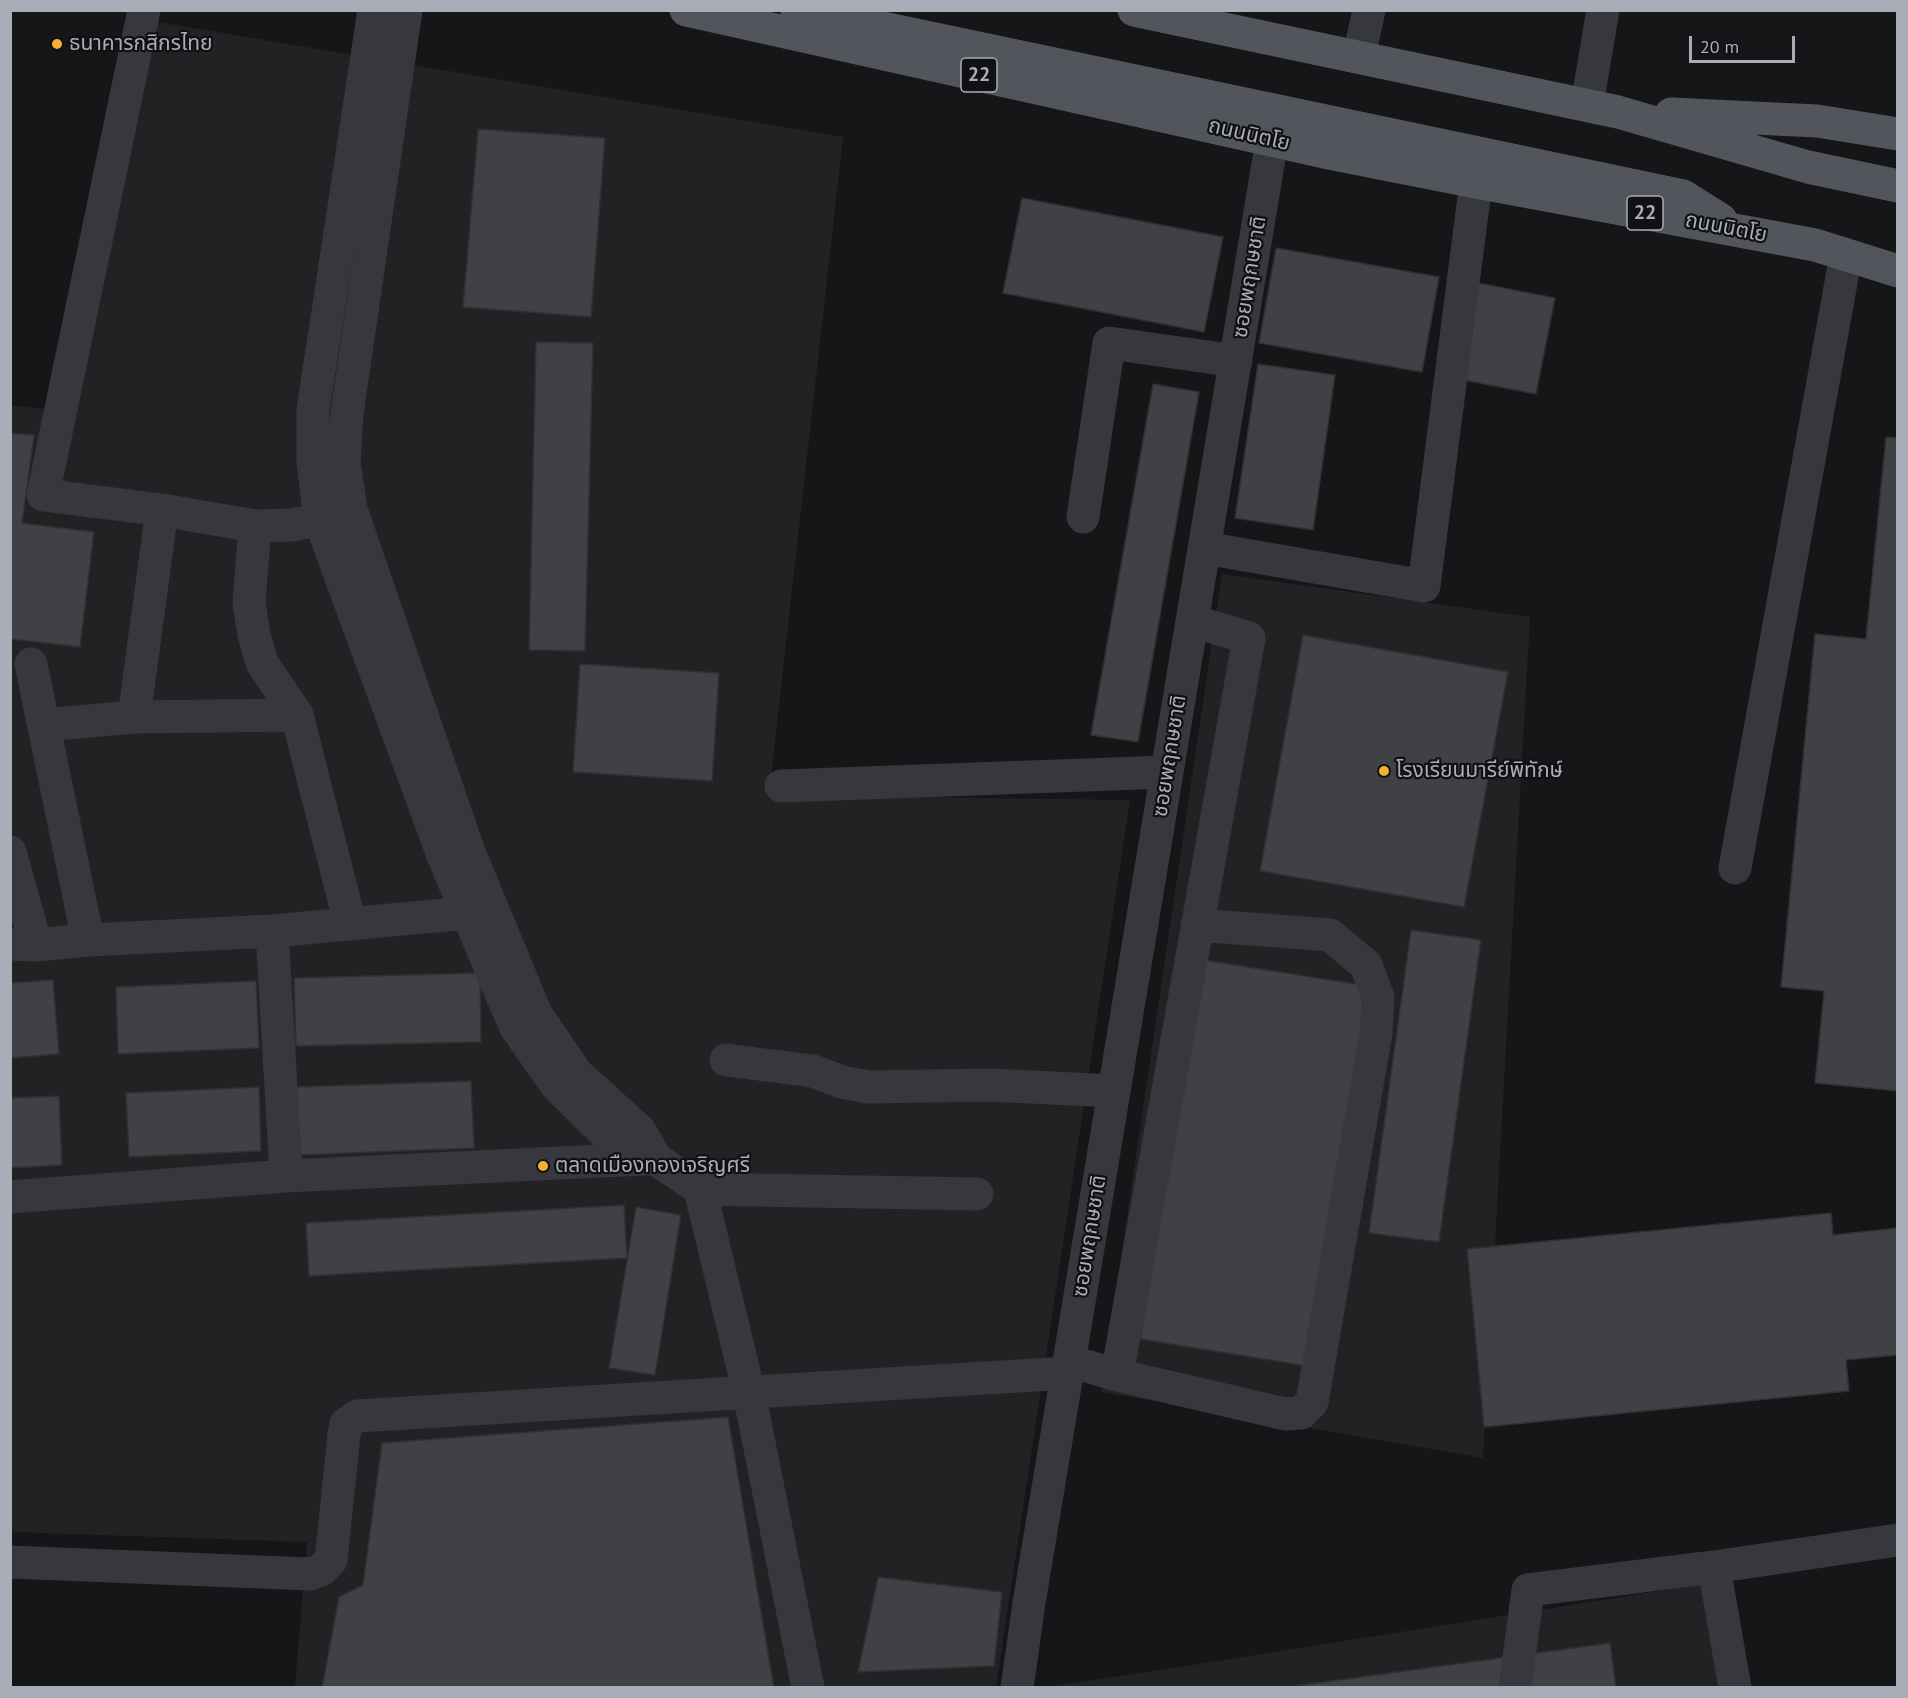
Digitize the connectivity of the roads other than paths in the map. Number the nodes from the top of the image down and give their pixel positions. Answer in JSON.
{"nodes":[{"id":1,"x":144,"y":10,"type":"edge"},
{"id":2,"x":374,"y":10,"type":"edge"},
{"id":3,"x":406,"y":10,"type":"edge"},
{"id":4,"x":686,"y":10,"type":"edge"},
{"id":5,"x":797,"y":10,"type":"edge"},
{"id":6,"x":1134,"y":10,"type":"edge"},
{"id":7,"x":1369,"y":10,"type":"edge"},
{"id":8,"x":1603,"y":10,"type":"edge"},
{"id":9,"x":1359,"y":57,"type":"junction"},
{"id":10,"x":1587,"y":105,"type":"junction"},
{"id":11,"x":1618,"y":111,"type":"junction"},
{"id":12,"x":1898,"y":134,"type":"edge"},
{"id":13,"x":1272,"y":140,"type":"junction"},
{"id":14,"x":1476,"y":182,"type":"junction"},
{"id":15,"x":1898,"y":186,"type":"edge"},
{"id":16,"x":1735,"y":229,"type":"junction"},
{"id":17,"x":1815,"y":245,"type":"junction"},
{"id":18,"x":1898,"y":251,"type":"edge"},
{"id":19,"x":1846,"y":255,"type":"junction"},
{"id":20,"x":1898,"y":271,"type":"edge"},
{"id":21,"x":1236,"y":361,"type":"junction"},
{"id":22,"x":351,"y":509,"type":"junction"},
{"id":23,"x":162,"y":510,"type":"junction"},
{"id":24,"x":1083,"y":517,"type":"dead end"},
{"id":25,"x":320,"y":520,"type":"junction"},
{"id":26,"x":255,"y":526,"type":"junction"},
{"id":27,"x":1205,"y":548,"type":"junction"},
{"id":28,"x":1192,"y":621,"type":"junction"},
{"id":29,"x":31,"y":664,"type":"dead end"},
{"id":30,"x":297,"y":715,"type":"junction"},
{"id":31,"x":134,"y":717,"type":"junction"},
{"id":32,"x":45,"y":725,"type":"junction"},
{"id":33,"x":1167,"y":772,"type":"junction"},
{"id":34,"x":781,"y":786,"type":"dead end"},
{"id":35,"x":10,"y":852,"type":"edge"},
{"id":36,"x":1736,"y":868,"type":"dead end"},
{"id":37,"x":479,"y":908,"type":"junction"},
{"id":38,"x":350,"y":923,"type":"junction"},
{"id":39,"x":1197,"y":925,"type":"junction"},
{"id":40,"x":272,"y":931,"type":"junction"},
{"id":41,"x":88,"y":940,"type":"junction"},
{"id":42,"x":23,"y":944,"type":"edge"},
{"id":43,"x":726,"y":1060,"type":"dead end"},
{"id":44,"x":1114,"y":1091,"type":"junction"},
{"id":45,"x":656,"y":1159,"type":"junction"},
{"id":46,"x":286,"y":1176,"type":"junction"},
{"id":47,"x":700,"y":1189,"type":"junction"},
{"id":48,"x":978,"y":1194,"type":"dead end"},
{"id":49,"x":10,"y":1197,"type":"edge"},
{"id":50,"x":1068,"y":1367,"type":"junction"},
{"id":51,"x":1117,"y":1375,"type":"junction"},
{"id":52,"x":750,"y":1393,"type":"junction"},
{"id":53,"x":1898,"y":1540,"type":"edge"},
{"id":54,"x":10,"y":1562,"type":"edge"},
{"id":55,"x":1714,"y":1567,"type":"junction"},
{"id":56,"x":808,"y":1688,"type":"edge"},
{"id":57,"x":1017,"y":1688,"type":"edge"},
{"id":58,"x":1515,"y":1688,"type":"edge"},
{"id":59,"x":1735,"y":1688,"type":"edge"}],
"edges":[{"from":1,"to":23,"type":"street"},
{"from":2,"to":25,"type":"street"},
{"from":3,"to":22,"type":"street"},
{"from":4,"to":13,"type":"main road","name":"ถนนนิตโย","number":"22"},
{"from":5,"to":16,"type":"main road"},
{"from":6,"to":9,"type":"main road"},
{"from":7,"to":9,"type":"street"},
{"from":8,"to":10,"type":"street"},
{"from":9,"to":10,"type":"main road"},
{"from":10,"to":11,"type":"main road"},
{"from":11,"to":12,"type":"main road"},
{"from":11,"to":15,"type":"main road"},
{"from":13,"to":14,"type":"main road","name":"ถนนนิตโย","number":"22"},
{"from":13,"to":21,"type":"street","name":"ซอยพฤกษชาติ"},
{"from":14,"to":16,"type":"main road","name":"ถนนนิตโย","number":"22"},
{"from":14,"to":27,"type":"street"},
{"from":16,"to":17,"type":"main road","name":"ถนนนิตโย","number":"22"},
{"from":17,"to":18,"type":"main road","name":"ถนนนิตโย","number":"22"},
{"from":17,"to":19,"type":"main road","name":"ถนนนิตโย","number":"22"},
{"from":19,"to":20,"type":"main road","name":"ถนนนิตโย","number":"22"},
{"from":19,"to":36,"type":"street"},
{"from":21,"to":24,"type":"street"},
{"from":21,"to":27,"type":"street","name":"ซอยพฤกษชาติ"},
{"from":22,"to":25,"type":"street"},
{"from":22,"to":37,"type":"street"},
{"from":23,"to":26,"type":"street"},
{"from":23,"to":31,"type":"street"},
{"from":25,"to":26,"type":"street"},
{"from":25,"to":37,"type":"street"},
{"from":26,"to":30,"type":"street"},
{"from":27,"to":28,"type":"street","name":"ซอยพฤกษชาติ"},
{"from":28,"to":33,"type":"street","name":"ซอยพฤกษชาติ"},
{"from":28,"to":39,"type":"street"},
{"from":29,"to":32,"type":"street"},
{"from":30,"to":31,"type":"street"},
{"from":30,"to":38,"type":"street"},
{"from":31,"to":32,"type":"street"},
{"from":32,"to":41,"type":"street"},
{"from":33,"to":34,"type":"street"},
{"from":33,"to":44,"type":"street","name":"ซอยพฤกษชาติ"},
{"from":35,"to":42,"type":"street"},
{"from":37,"to":38,"type":"street"},
{"from":37,"to":45,"type":"street"},
{"from":38,"to":40,"type":"street"},
{"from":39,"to":51,"type":"street"},
{"from":39,"to":51,"type":"street"},
{"from":40,"to":41,"type":"street"},
{"from":40,"to":46,"type":"street"},
{"from":41,"to":42,"type":"street"},
{"from":43,"to":44,"type":"street"},
{"from":44,"to":50,"type":"street","name":"ซอยพฤกษชาติ"},
{"from":45,"to":46,"type":"street"},
{"from":45,"to":47,"type":"street"},
{"from":46,"to":49,"type":"street"},
{"from":47,"to":48,"type":"street"},
{"from":47,"to":52,"type":"street"},
{"from":50,"to":51,"type":"street"},
{"from":50,"to":52,"type":"street"},
{"from":50,"to":57,"type":"street","name":"ซอยพฤกษชาติ"},
{"from":52,"to":54,"type":"street"},
{"from":52,"to":56,"type":"street"},
{"from":53,"to":55,"type":"street"},
{"from":55,"to":58,"type":"street"},
{"from":55,"to":59,"type":"street"}]}
